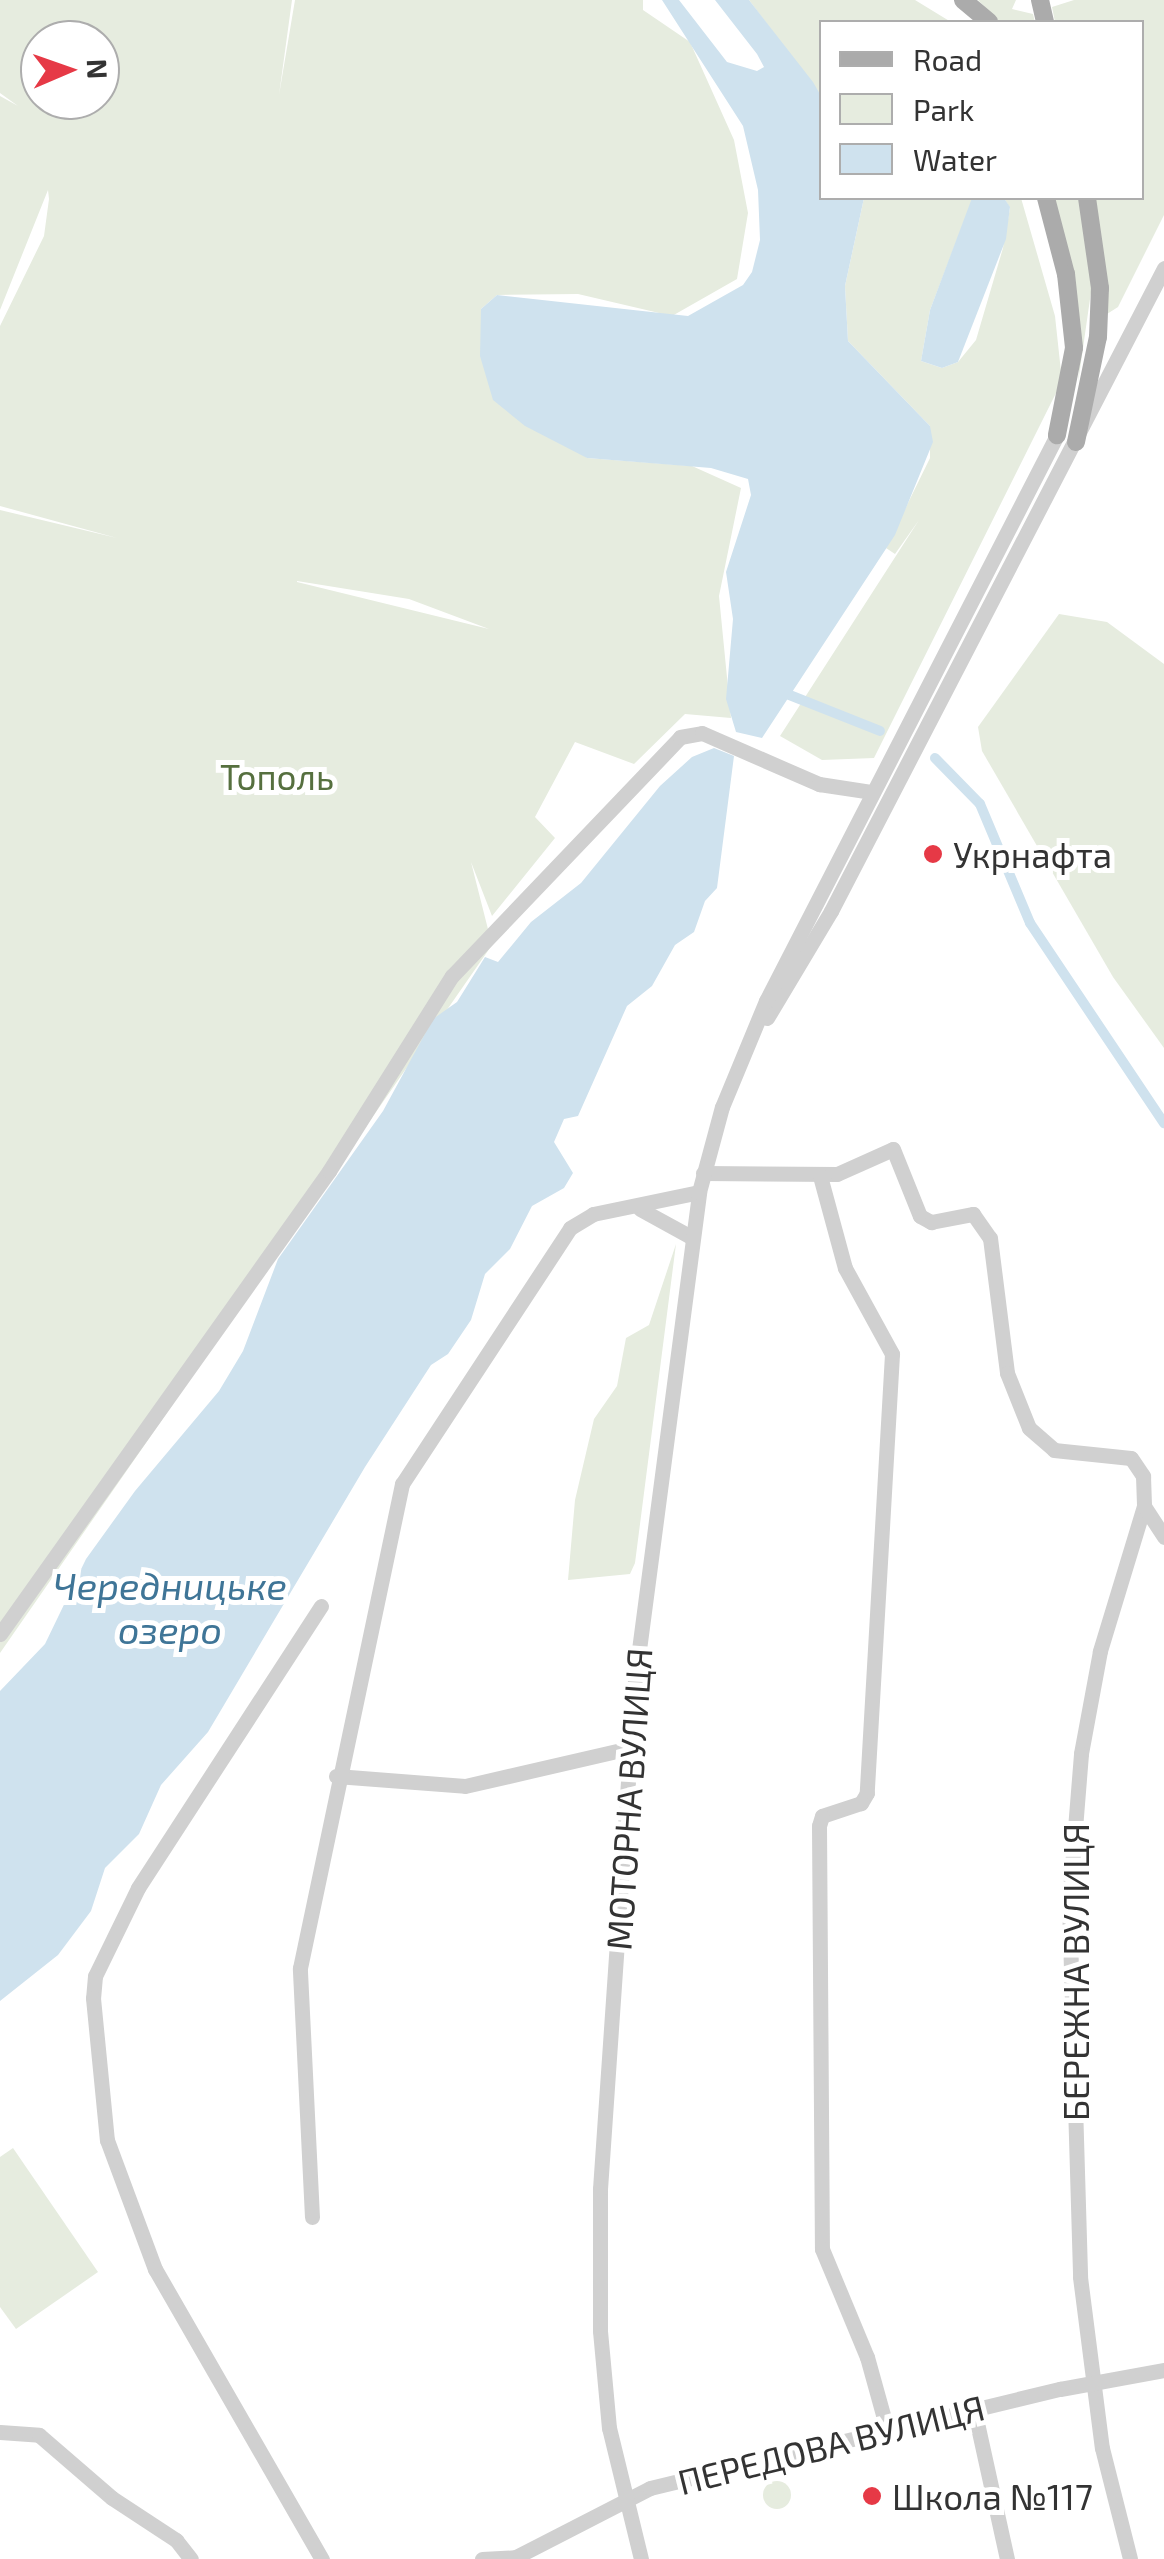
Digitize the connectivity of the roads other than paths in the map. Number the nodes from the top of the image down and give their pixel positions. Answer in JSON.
{"nodes":[{"id":1,"x":963,"y":0,"type":"edge"},
{"id":2,"x":987,"y":20,"type":"edge"},
{"id":3,"x":1047,"y":200,"type":"edge"},
{"id":4,"x":1087,"y":200,"type":"edge"},
{"id":5,"x":1164,"y":268,"type":"edge"},
{"id":6,"x":1098,"y":337,"type":"junction"},
{"id":7,"x":1057,"y":434,"type":"junction"},
{"id":8,"x":1076,"y":442,"type":"junction"},
{"id":9,"x":976,"y":590,"type":"junction"},
{"id":10,"x":993,"y":599,"type":"junction"},
{"id":11,"x":872,"y":792,"type":"junction"},
{"id":12,"x":748,"y":1047,"type":"junction"},
{"id":13,"x":704,"y":1173,"type":"junction"},
{"id":14,"x":820,"y":1176,"type":"junction"},
{"id":15,"x":699,"y":1192,"type":"junction"},
{"id":16,"x":640,"y":1209,"type":"junction"},
{"id":17,"x":692,"y":1238,"type":"junction"},
{"id":18,"x":1144,"y":1506,"type":"junction"},
{"id":19,"x":1163,"y":1536,"type":"edge"},
{"id":20,"x":1132,"y":1554,"type":"junction"},
{"id":21,"x":321,"y":1606,"type":"dead end"},
{"id":22,"x":0,"y":1634,"type":"edge"},
{"id":23,"x":629,"y":1748,"type":"junction"},
{"id":24,"x":336,"y":1776,"type":"junction"},
{"id":25,"x":312,"y":2217,"type":"dead end"},
{"id":26,"x":1164,"y":2370,"type":"edge"},
{"id":27,"x":1091,"y":2383,"type":"junction"},
{"id":28,"x":974,"y":2409,"type":"junction"},
{"id":29,"x":887,"y":2429,"type":"junction"},
{"id":30,"x":0,"y":2432,"type":"edge"},
{"id":31,"x":623,"y":2497,"type":"junction"},
{"id":32,"x":513,"y":2558,"type":"edge"},
{"id":33,"x":192,"y":2559,"type":"edge"},
{"id":34,"x":322,"y":2559,"type":"edge"},
{"id":35,"x":482,"y":2559,"type":"edge"},
{"id":36,"x":641,"y":2559,"type":"edge"},
{"id":37,"x":1007,"y":2559,"type":"edge"},
{"id":38,"x":1130,"y":2559,"type":"edge"}],
"edges":[{"from":1,"to":2,"type":"main road"},
{"from":3,"to":7,"type":"main road"},
{"from":4,"to":6,"type":"main road"},
{"from":5,"to":8,"type":"street"},
{"from":6,"to":7,"type":"main road"},
{"from":6,"to":8,"type":"main road"},
{"from":7,"to":9,"type":"street"},
{"from":8,"to":10,"type":"street"},
{"from":9,"to":10,"type":"street"},
{"from":9,"to":11,"type":"street"},
{"from":10,"to":12,"type":"street"},
{"from":11,"to":12,"type":"street"},
{"from":11,"to":22,"type":"street"},
{"from":12,"to":13,"type":"street","name":"МОТОРНА ВУЛИЦЯ"},
{"from":13,"to":14,"type":"street","name":"БЕРЕЖНА ВУЛИЦЯ"},
{"from":13,"to":15,"type":"street","name":"МОТОРНА ВУЛИЦЯ"},
{"from":14,"to":18,"type":"street","name":"БЕРЕЖНА ВУЛИЦЯ"},
{"from":14,"to":29,"type":"street"},
{"from":15,"to":16,"type":"street"},
{"from":15,"to":17,"type":"street","name":"МОТОРНА ВУЛИЦЯ"},
{"from":16,"to":17,"type":"street"},
{"from":16,"to":24,"type":"street"},
{"from":17,"to":23,"type":"street","name":"МОТОРНА ВУЛИЦЯ"},
{"from":18,"to":19,"type":"street"},
{"from":18,"to":20,"type":"street","name":"БЕРЕЖНА ВУЛИЦЯ"},
{"from":19,"to":20,"type":"street"},
{"from":20,"to":27,"type":"street","name":"БЕРЕЖНА ВУЛИЦЯ"},
{"from":21,"to":34,"type":"street"},
{"from":23,"to":24,"type":"street"},
{"from":23,"to":31,"type":"street","name":"МОТОРНА ВУЛИЦЯ"},
{"from":24,"to":25,"type":"street"},
{"from":26,"to":27,"type":"street","name":"ПЕРЕДОВА ВУЛИЦЯ"},
{"from":27,"to":28,"type":"street","name":"ПЕРЕДОВА ВУЛИЦЯ"},
{"from":27,"to":38,"type":"street","name":"БЕРЕЖНА ВУЛИЦЯ"},
{"from":28,"to":29,"type":"street","name":"ПЕРЕДОВА ВУЛИЦЯ"},
{"from":28,"to":37,"type":"street"},
{"from":29,"to":31,"type":"street","name":"ПЕРЕДОВА ВУЛИЦЯ"},
{"from":30,"to":33,"type":"street"},
{"from":31,"to":32,"type":"street","name":"ПЕРЕДОВА ВУЛИЦЯ"},
{"from":31,"to":36,"type":"street","name":"МОТОРНА ВУЛИЦЯ"},
{"from":32,"to":35,"type":"street"}]}
